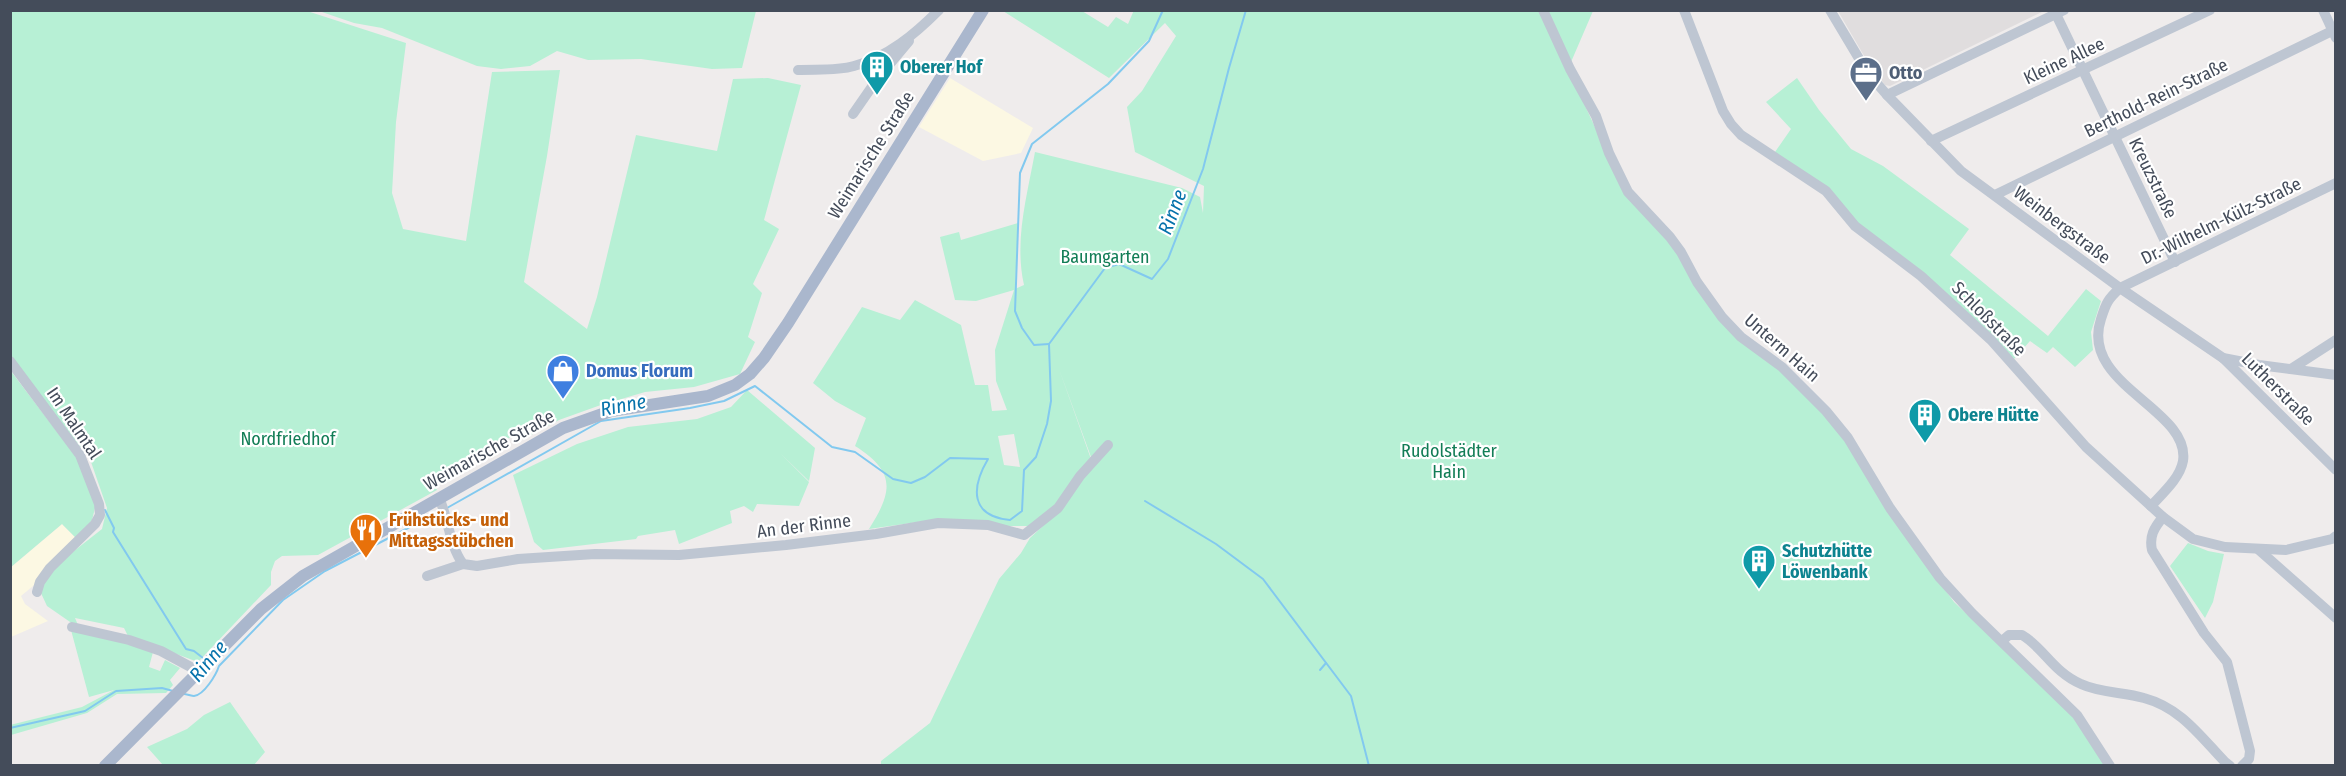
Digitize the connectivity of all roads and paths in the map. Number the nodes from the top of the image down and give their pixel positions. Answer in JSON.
{"nodes":[{"id":1,"x":939,"y":10,"type":"edge"},
{"id":2,"x":983,"y":10,"type":"edge"},
{"id":3,"x":1543,"y":10,"type":"edge"},
{"id":4,"x":1684,"y":10,"type":"edge"},
{"id":5,"x":1830,"y":10,"type":"edge"},
{"id":6,"x":2210,"y":10,"type":"edge"},
{"id":7,"x":2323,"y":10,"type":"edge"},
{"id":8,"x":2058,"y":12,"type":"edge"},
{"id":9,"x":915,"y":34,"type":"junction"},
{"id":10,"x":2334,"y":34,"type":"edge"},
{"id":11,"x":798,"y":70,"type":"dead end"},
{"id":12,"x":2083,"y":71,"type":"junction"},
{"id":13,"x":1887,"y":95,"type":"junction"},
{"id":14,"x":853,"y":114,"type":"dead end"},
{"id":15,"x":2115,"y":136,"type":"junction"},
{"id":16,"x":1931,"y":141,"type":"junction"},
{"id":17,"x":2336,"y":183,"type":"edge"},
{"id":18,"x":1995,"y":195,"type":"junction"},
{"id":19,"x":2175,"y":262,"type":"junction"},
{"id":20,"x":2120,"y":288,"type":"junction"},
{"id":21,"x":2336,"y":340,"type":"edge"},
{"id":22,"x":2223,"y":358,"type":"junction"},
{"id":23,"x":10,"y":361,"type":"edge"},
{"id":24,"x":2291,"y":369,"type":"junction"},
{"id":25,"x":2336,"y":375,"type":"edge"},
{"id":26,"x":1108,"y":445,"type":"dead end"},
{"id":27,"x":2336,"y":470,"type":"edge"},
{"id":28,"x":443,"y":505,"type":"junction"},
{"id":29,"x":2151,"y":506,"type":"junction"},
{"id":30,"x":2163,"y":517,"type":"junction"},
{"id":31,"x":2336,"y":536,"type":"edge"},
{"id":32,"x":2259,"y":550,"type":"junction"},
{"id":33,"x":2286,"y":550,"type":"junction"},
{"id":34,"x":463,"y":564,"type":"junction"},
{"id":35,"x":2283,"y":570,"type":"junction"},
{"id":36,"x":427,"y":576,"type":"dead end"},
{"id":37,"x":37,"y":592,"type":"dead end"},
{"id":38,"x":2336,"y":618,"type":"edge"},
{"id":39,"x":72,"y":627,"type":"dead end"},
{"id":40,"x":2001,"y":640,"type":"junction"},
{"id":41,"x":198,"y":671,"type":"junction"},
{"id":42,"x":105,"y":765,"type":"edge"},
{"id":43,"x":2110,"y":765,"type":"edge"},
{"id":44,"x":2230,"y":765,"type":"edge"},
{"id":45,"x":2242,"y":765,"type":"edge"}],
"edges":[{"from":1,"to":9,"type":"street"},
{"from":2,"to":28,"type":"main road","name":"Weimarische Straße"},
{"from":3,"to":40,"type":"street","name":"Unterm Hain"},
{"from":4,"to":29,"type":"street","name":"Schloßstraße"},
{"from":5,"to":13,"type":"street","name":"Weinbergstraße"},
{"from":6,"to":12,"type":"street","name":"Kleine Allee"},
{"from":7,"to":10,"type":"street"},
{"from":8,"to":12,"type":"street","name":"Kreuzstraße"},
{"from":8,"to":13,"type":"street"},
{"from":9,"to":11,"type":"street"},
{"from":9,"to":14,"type":"street","name":"Weimarische Straße"},
{"from":10,"to":15,"type":"street","name":"Berthold-Rein-Straße"},
{"from":12,"to":15,"type":"street","name":"Kreuzstraße"},
{"from":12,"to":16,"type":"street","name":"Kleine Allee"},
{"from":13,"to":16,"type":"street","name":"Weinbergstraße"},
{"from":15,"to":18,"type":"street","name":"Berthold-Rein-Straße"},
{"from":15,"to":19,"type":"street","name":"Kreuzstraße"},
{"from":16,"to":18,"type":"street","name":"Weinbergstraße"},
{"from":17,"to":19,"type":"street","name":"Dr.-Wilhelm-Külz-Straße"},
{"from":18,"to":20,"type":"street","name":"Weinbergstraße"},
{"from":19,"to":20,"type":"street","name":"Dr.-Wilhelm-Külz-Straße"},
{"from":20,"to":22,"type":"street","name":"Weinbergstraße"},
{"from":20,"to":29,"type":"street"},
{"from":21,"to":24,"type":"street"},
{"from":22,"to":24,"type":"street","name":"Weinbergstraße"},
{"from":22,"to":27,"type":"street","name":"Lutherstraße"},
{"from":23,"to":37,"type":"street","name":"Im Malmtal"},
{"from":24,"to":25,"type":"street","name":"Weinbergstraße"},
{"from":26,"to":34,"type":"street","name":"An der Rinne"},
{"from":28,"to":34,"type":"street"},
{"from":28,"to":41,"type":"main road","name":"Weimarische Straße"},
{"from":29,"to":30,"type":"street","name":"Schloßstraße"},
{"from":30,"to":32,"type":"street","name":"Schloßstraße"},
{"from":30,"to":45,"type":"street"},
{"from":31,"to":33,"type":"street","name":"Schloßstraße"},
{"from":32,"to":33,"type":"street","name":"Schloßstraße"},
{"from":32,"to":35,"type":"street"},
{"from":33,"to":35,"type":"street"},
{"from":34,"to":36,"type":"street","name":"An der Rinne"},
{"from":35,"to":38,"type":"street"},
{"from":39,"to":41,"type":"street"},
{"from":40,"to":43,"type":"street","name":"Unterm Hain"},
{"from":40,"to":44,"type":"street"},
{"from":41,"to":42,"type":"main road","name":"Weimarische Straße"}]}
